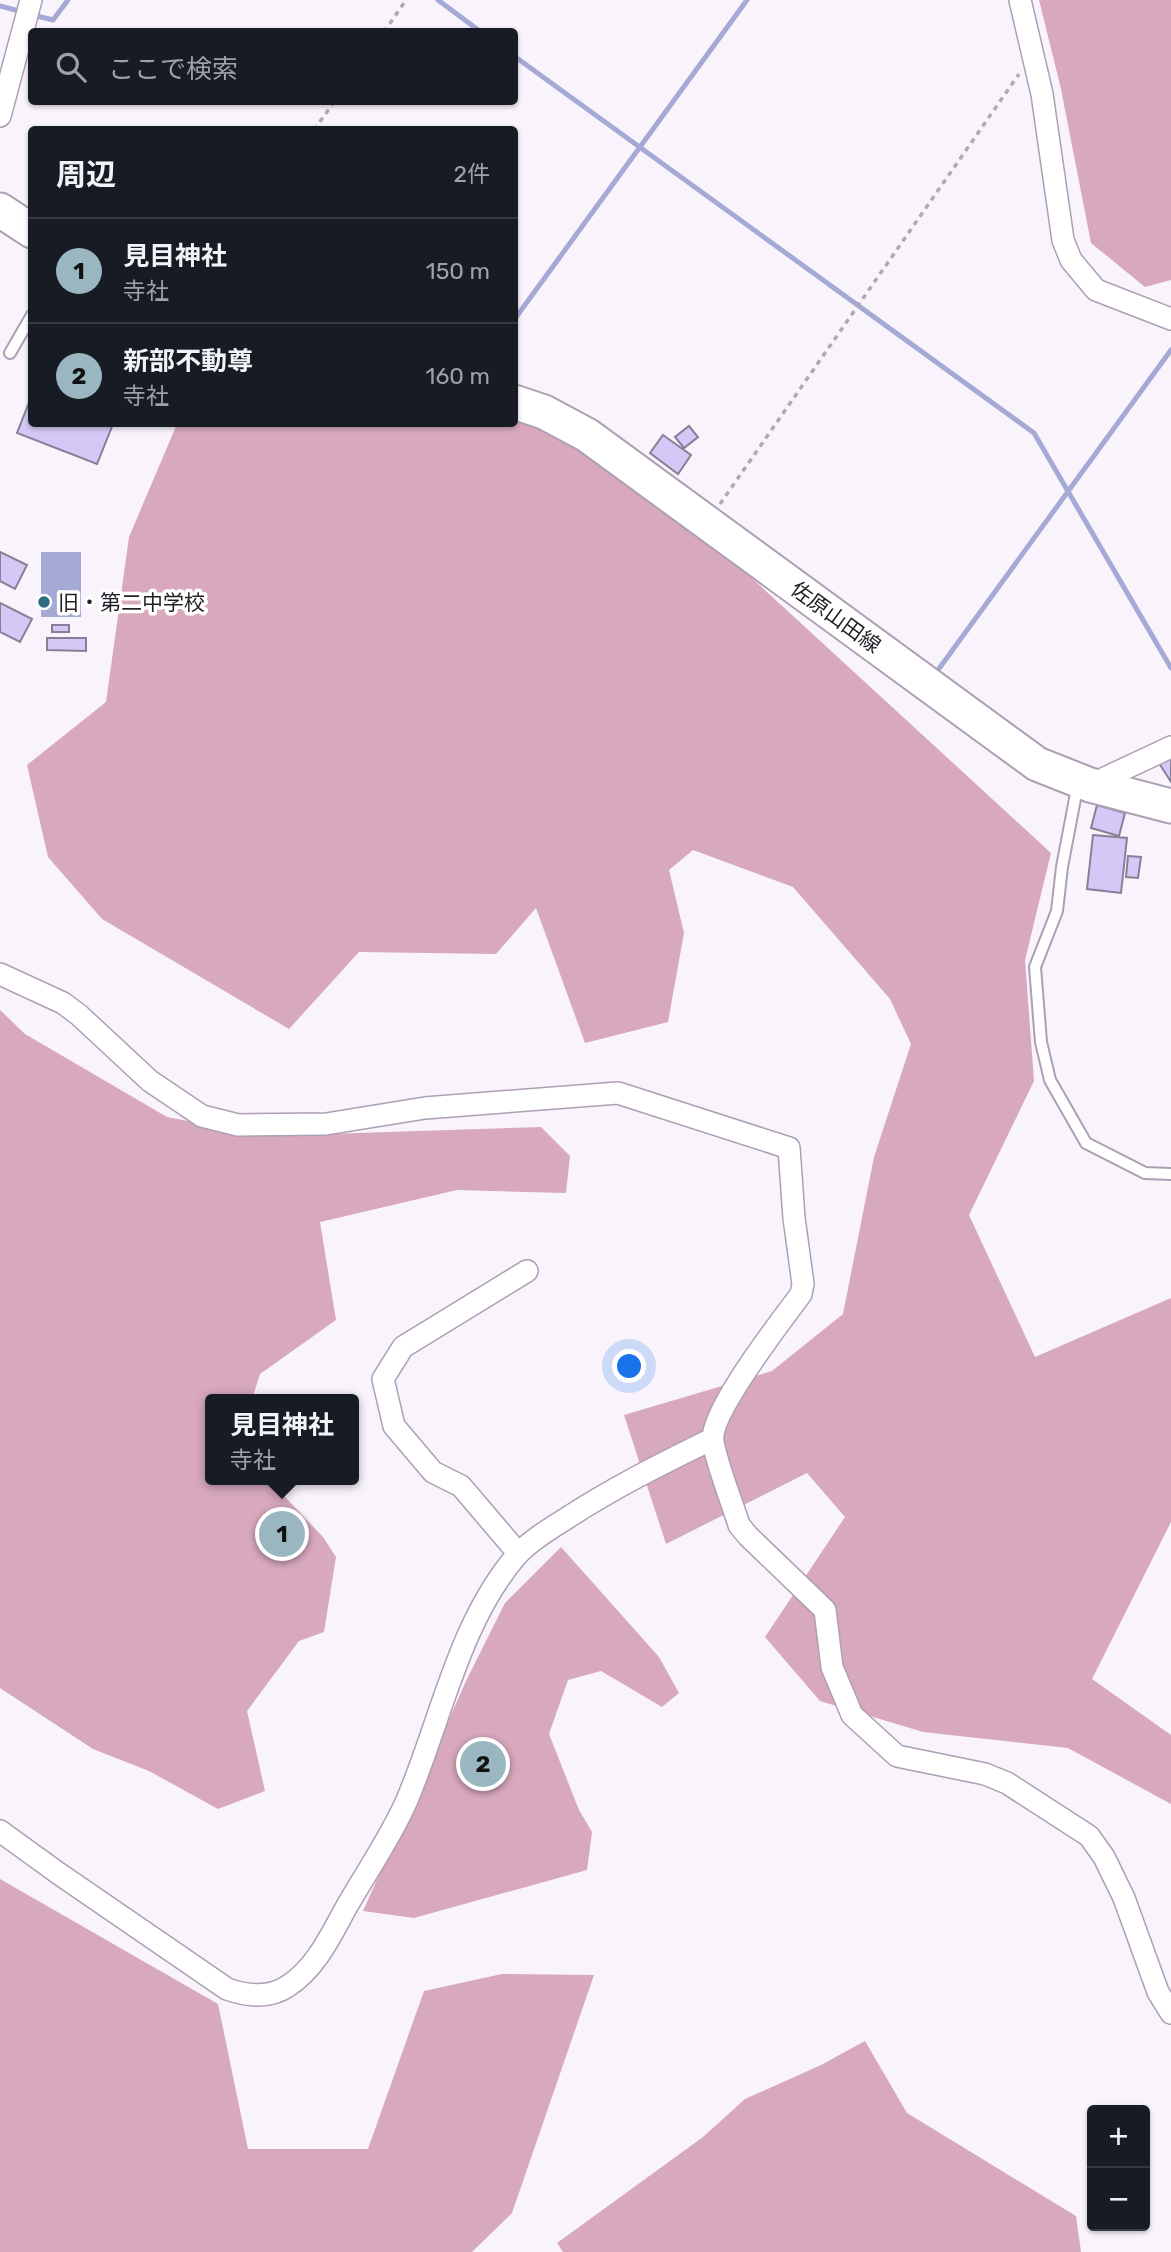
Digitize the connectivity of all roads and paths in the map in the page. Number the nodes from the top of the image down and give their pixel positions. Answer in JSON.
{"nodes":[{"id":1,"x":406,"y":0,"type":"edge"},
{"id":2,"x":1020,"y":0,"type":"edge"},
{"id":3,"x":29,"y":9,"type":"edge"},
{"id":4,"x":387,"y":28,"type":"edge"},
{"id":5,"x":1033,"y":54,"type":"junction"},
{"id":6,"x":332,"y":105,"type":"edge"},
{"id":7,"x":0,"y":116,"type":"edge"},
{"id":8,"x":317,"y":126,"type":"edge"},
{"id":9,"x":0,"y":211,"type":"edge"},
{"id":10,"x":28,"y":228,"type":"edge"},
{"id":11,"x":1171,"y":319,"type":"edge"},
{"id":12,"x":28,"y":322,"type":"edge"},
{"id":13,"x":10,"y":352,"type":"dead end"},
{"id":14,"x":518,"y":403,"type":"edge"},
{"id":15,"x":706,"y":523,"type":"junction"},
{"id":16,"x":1171,"y":747,"type":"edge"},
{"id":17,"x":1084,"y":783,"type":"junction"},
{"id":18,"x":1171,"y":806,"type":"edge"},
{"id":19,"x":0,"y":974,"type":"edge"},
{"id":20,"x":1171,"y":1174,"type":"edge"},
{"id":21,"x":527,"y":1271,"type":"dead end"},
{"id":22,"x":712,"y":1439,"type":"junction"},
{"id":23,"x":519,"y":1553,"type":"junction"},
{"id":24,"x":0,"y":1831,"type":"edge"},
{"id":25,"x":1171,"y":2013,"type":"edge"}],
"edges":[{"from":1,"to":4,"type":"path"},
{"from":2,"to":5,"type":"street"},
{"from":3,"to":7,"type":"street"},
{"from":5,"to":11,"type":"street"},
{"from":5,"to":15,"type":"path"},
{"from":6,"to":8,"type":"path"},
{"from":9,"to":10,"type":"main road"},
{"from":12,"to":13,"type":"lane"},
{"from":14,"to":15,"type":"main road","name":"佐原山田線"},
{"from":15,"to":17,"type":"main road","name":"佐原山田線"},
{"from":16,"to":17,"type":"street"},
{"from":17,"to":18,"type":"main road","name":"佐原山田線"},
{"from":17,"to":20,"type":"lane"},
{"from":19,"to":22,"type":"street"},
{"from":21,"to":23,"type":"street"},
{"from":22,"to":23,"type":"street"},
{"from":22,"to":25,"type":"street"},
{"from":23,"to":24,"type":"street"}]}
